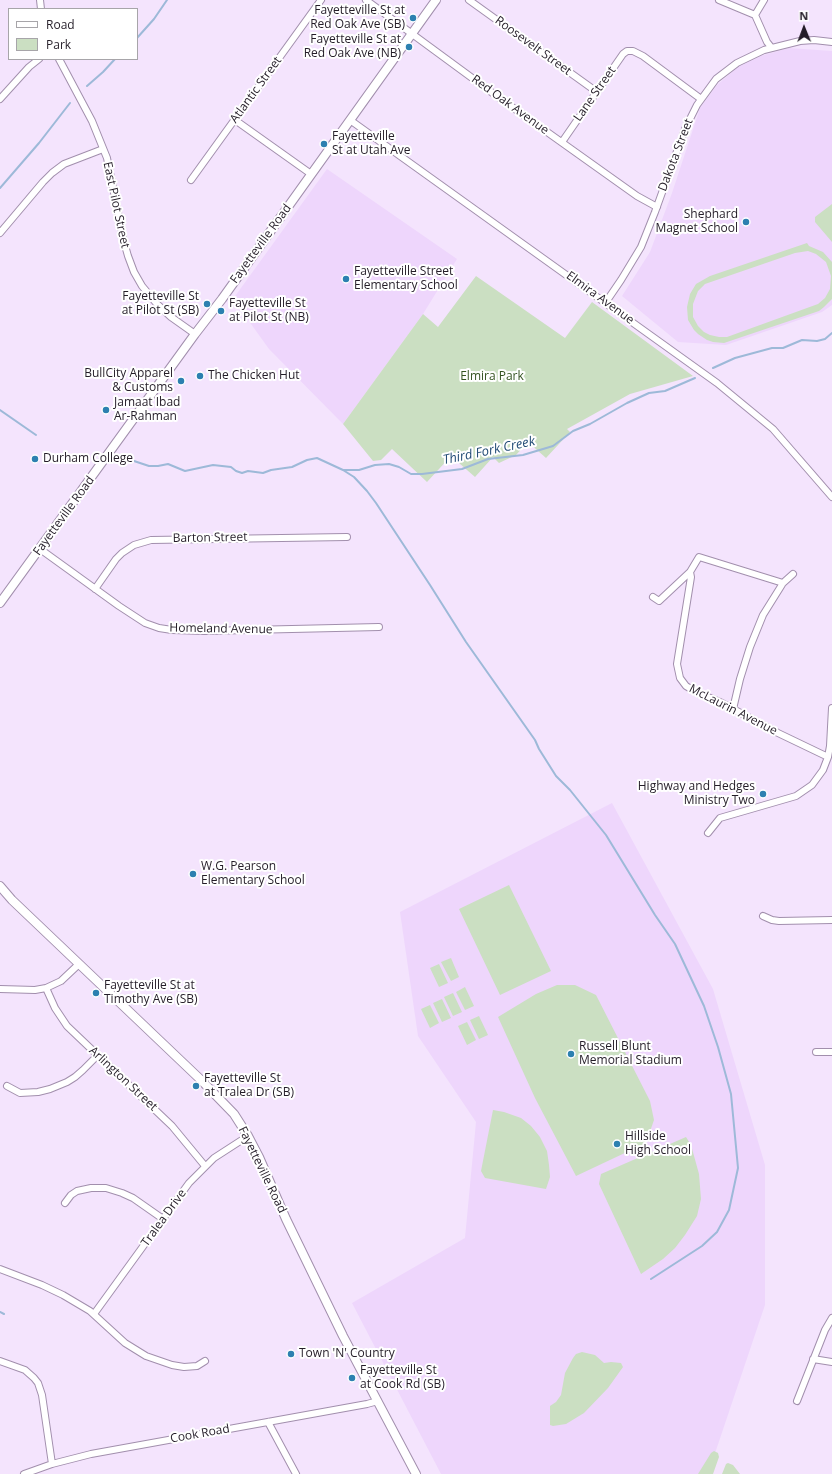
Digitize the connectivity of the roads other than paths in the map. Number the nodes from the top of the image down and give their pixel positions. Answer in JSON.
{"nodes":[{"id":1,"x":321,"y":0,"type":"edge"},
{"id":2,"x":366,"y":0,"type":"edge"},
{"id":3,"x":436,"y":0,"type":"edge"},
{"id":4,"x":469,"y":0,"type":"edge"},
{"id":5,"x":718,"y":0,"type":"edge"},
{"id":6,"x":764,"y":0,"type":"edge"},
{"id":7,"x":755,"y":15,"type":"junction"},
{"id":8,"x":412,"y":34,"type":"junction"},
{"id":9,"x":832,"y":42,"type":"edge"},
{"id":10,"x":771,"y":48,"type":"junction"},
{"id":11,"x":38,"y":60,"type":"edge"},
{"id":12,"x":60,"y":60,"type":"edge"},
{"id":13,"x":597,"y":92,"type":"junction"},
{"id":14,"x":0,"y":99,"type":"edge"},
{"id":15,"x":701,"y":99,"type":"junction"},
{"id":16,"x":235,"y":120,"type":"junction"},
{"id":17,"x":350,"y":120,"type":"junction"},
{"id":18,"x":562,"y":142,"type":"junction"},
{"id":19,"x":103,"y":149,"type":"junction"},
{"id":20,"x":311,"y":174,"type":"junction"},
{"id":21,"x":191,"y":180,"type":"dead end"},
{"id":22,"x":657,"y":208,"type":"junction"},
{"id":23,"x":0,"y":233,"type":"edge"},
{"id":24,"x":606,"y":302,"type":"junction"},
{"id":25,"x":195,"y":334,"type":"junction"},
{"id":26,"x":832,"y":497,"type":"edge"},
{"id":27,"x":347,"y":537,"type":"dead end"},
{"id":28,"x":40,"y":549,"type":"junction"},
{"id":29,"x":690,"y":572,"type":"junction"},
{"id":30,"x":793,"y":574,"type":"dead end"},
{"id":31,"x":783,"y":583,"type":"junction"},
{"id":32,"x":95,"y":589,"type":"junction"},
{"id":33,"x":653,"y":597,"type":"dead end"},
{"id":34,"x":0,"y":603,"type":"edge"},
{"id":35,"x":379,"y":627,"type":"dead end"},
{"id":36,"x":832,"y":708,"type":"edge"},
{"id":37,"x":733,"y":709,"type":"junction"},
{"id":38,"x":828,"y":757,"type":"junction"},
{"id":39,"x":708,"y":833,"type":"dead end"},
{"id":40,"x":0,"y":886,"type":"edge"},
{"id":41,"x":763,"y":916,"type":"dead end"},
{"id":42,"x":832,"y":920,"type":"edge"},
{"id":43,"x":79,"y":964,"type":"junction"},
{"id":44,"x":46,"y":988,"type":"junction"},
{"id":45,"x":0,"y":990,"type":"edge"},
{"id":46,"x":816,"y":1052,"type":"dead end"},
{"id":47,"x":832,"y":1052,"type":"edge"},
{"id":48,"x":97,"y":1056,"type":"junction"},
{"id":49,"x":7,"y":1086,"type":"dead end"},
{"id":50,"x":248,"y":1136,"type":"junction"},
{"id":51,"x":205,"y":1166,"type":"junction"},
{"id":52,"x":65,"y":1203,"type":"dead end"},
{"id":53,"x":162,"y":1219,"type":"junction"},
{"id":54,"x":0,"y":1269,"type":"edge"},
{"id":55,"x":94,"y":1314,"type":"junction"},
{"id":56,"x":832,"y":1318,"type":"edge"},
{"id":57,"x":813,"y":1359,"type":"junction"},
{"id":58,"x":0,"y":1361,"type":"edge"},
{"id":59,"x":205,"y":1361,"type":"dead end"},
{"id":60,"x":832,"y":1362,"type":"edge"},
{"id":61,"x":378,"y":1401,"type":"junction"},
{"id":62,"x":797,"y":1401,"type":"dead end"},
{"id":63,"x":268,"y":1422,"type":"junction"},
{"id":64,"x":52,"y":1464,"type":"junction"},
{"id":65,"x":24,"y":1474,"type":"edge"},
{"id":66,"x":296,"y":1474,"type":"edge"},
{"id":67,"x":416,"y":1474,"type":"edge"}],
"edges":[{"from":1,"to":16,"type":"street","name":"Atlantic Street"},
{"from":2,"to":8,"type":"street","name":"Red Oak Avenue"},
{"from":3,"to":8,"type":"main road","name":"Fayetteville Road"},
{"from":4,"to":13,"type":"street","name":"Roosevelt Street"},
{"from":5,"to":7,"type":"street"},
{"from":6,"to":7,"type":"street"},
{"from":7,"to":10,"type":"street"},
{"from":8,"to":17,"type":"main road","name":"Fayetteville Road"},
{"from":8,"to":18,"type":"street","name":"Red Oak Avenue"},
{"from":9,"to":10,"type":"street","name":"Dakota Street"},
{"from":10,"to":15,"type":"street","name":"Dakota Street"},
{"from":11,"to":14,"type":"street"},
{"from":12,"to":19,"type":"street","name":"East Pilot Street"},
{"from":13,"to":15,"type":"street","name":"Lane Street"},
{"from":13,"to":18,"type":"street","name":"Lane Street"},
{"from":15,"to":22,"type":"street","name":"Dakota Street"},
{"from":16,"to":20,"type":"street"},
{"from":16,"to":21,"type":"street","name":"Atlantic Street"},
{"from":17,"to":20,"type":"main road","name":"Fayetteville Road"},
{"from":17,"to":24,"type":"street","name":"Elmira Avenue"},
{"from":18,"to":22,"type":"street","name":"Red Oak Avenue"},
{"from":19,"to":23,"type":"street"},
{"from":19,"to":25,"type":"street","name":"East Pilot Street"},
{"from":20,"to":25,"type":"main road","name":"Fayetteville Road"},
{"from":22,"to":24,"type":"street","name":"Dakota Street"},
{"from":24,"to":26,"type":"street","name":"Elmira Avenue"},
{"from":25,"to":28,"type":"main road","name":"Fayetteville Road"},
{"from":27,"to":32,"type":"street","name":"Barton Street"},
{"from":28,"to":32,"type":"street","name":"Homeland Avenue"},
{"from":28,"to":34,"type":"main road","name":"Fayetteville Road"},
{"from":29,"to":31,"type":"street"},
{"from":29,"to":33,"type":"street"},
{"from":29,"to":37,"type":"street","name":"McLaurin Avenue"},
{"from":30,"to":31,"type":"street"},
{"from":31,"to":37,"type":"street"},
{"from":32,"to":35,"type":"street","name":"Homeland Avenue"},
{"from":36,"to":38,"type":"street"},
{"from":37,"to":38,"type":"street","name":"McLaurin Avenue"},
{"from":38,"to":39,"type":"street"},
{"from":40,"to":43,"type":"main road","name":"Fayetteville Road"},
{"from":41,"to":42,"type":"street"},
{"from":43,"to":44,"type":"street"},
{"from":43,"to":50,"type":"main road","name":"Fayetteville Road"},
{"from":44,"to":45,"type":"street"},
{"from":44,"to":48,"type":"street","name":"Arlington Street"},
{"from":46,"to":47,"type":"street"},
{"from":48,"to":49,"type":"street"},
{"from":48,"to":51,"type":"street","name":"Arlington Street"},
{"from":50,"to":51,"type":"street","name":"Tralea Drive"},
{"from":50,"to":61,"type":"main road","name":"Fayetteville Road"},
{"from":51,"to":53,"type":"street","name":"Tralea Drive"},
{"from":52,"to":53,"type":"street"},
{"from":53,"to":55,"type":"street","name":"Tralea Drive"},
{"from":54,"to":55,"type":"street"},
{"from":55,"to":59,"type":"street"},
{"from":56,"to":57,"type":"street"},
{"from":57,"to":60,"type":"street"},
{"from":57,"to":62,"type":"street"},
{"from":58,"to":64,"type":"street"},
{"from":61,"to":63,"type":"street","name":"Cook Road"},
{"from":61,"to":67,"type":"main road","name":"Fayetteville Road"},
{"from":63,"to":64,"type":"street","name":"Cook Road"},
{"from":63,"to":66,"type":"street"},
{"from":64,"to":65,"type":"street","name":"Cook Road"}]}
